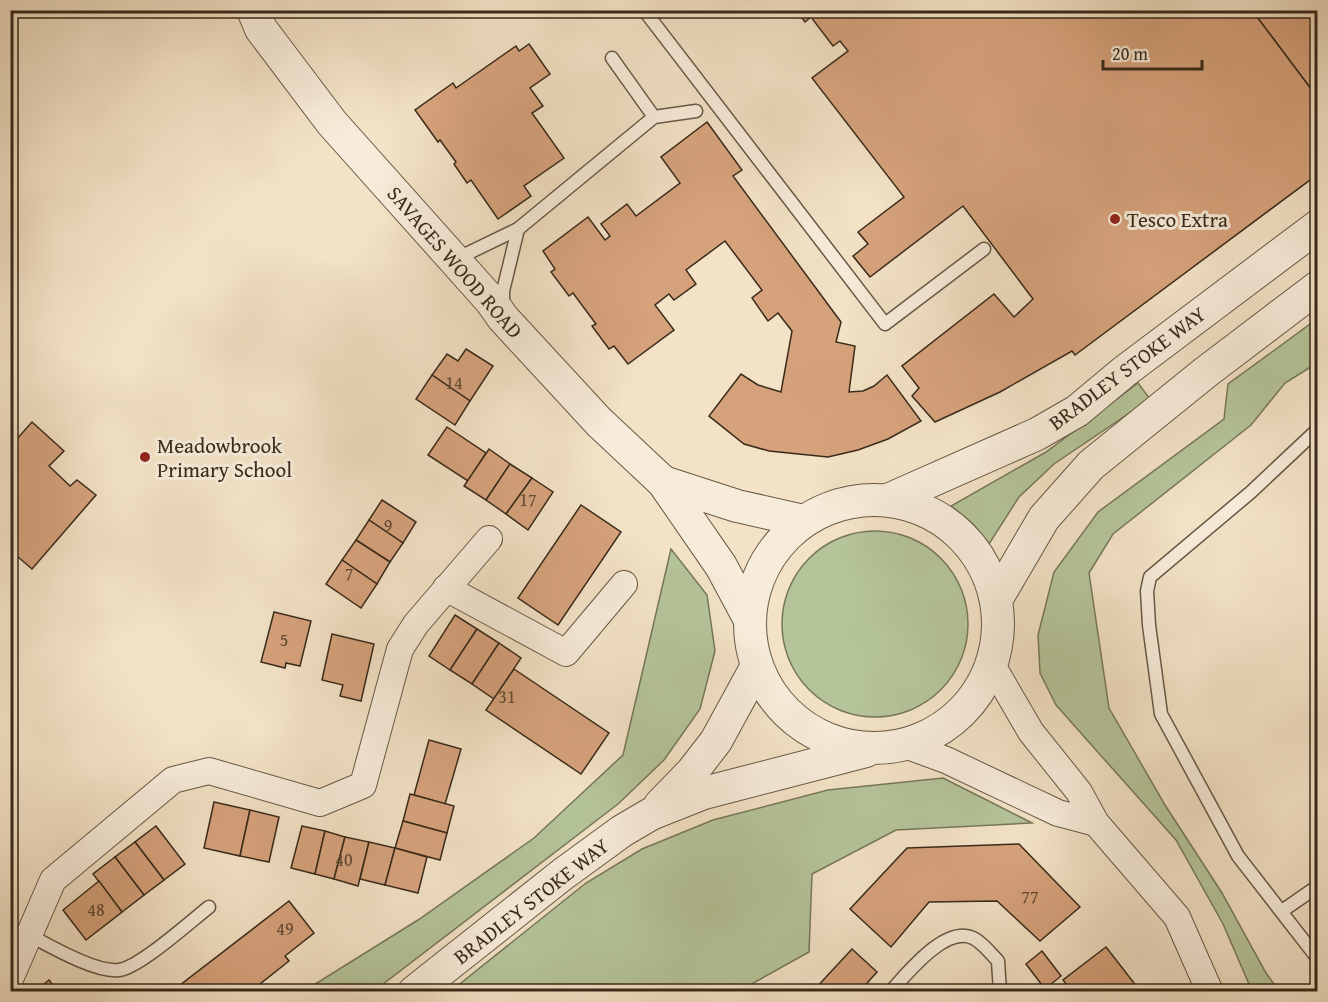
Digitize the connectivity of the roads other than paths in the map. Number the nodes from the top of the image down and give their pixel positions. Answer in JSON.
{"nodes":[{"id":1,"x":234,"y":10,"type":"edge"},
{"id":2,"x":644,"y":10,"type":"edge"},
{"id":3,"x":257,"y":20,"type":"edge"},
{"id":4,"x":612,"y":58,"type":"dead end"},
{"id":5,"x":696,"y":111,"type":"dead end"},
{"id":6,"x":654,"y":117,"type":"junction"},
{"id":7,"x":1317,"y":226,"type":"edge"},
{"id":8,"x":518,"y":229,"type":"junction"},
{"id":9,"x":984,"y":249,"type":"dead end"},
{"id":10,"x":454,"y":260,"type":"junction"},
{"id":11,"x":1317,"y":287,"type":"edge"},
{"id":12,"x":503,"y":318,"type":"junction"},
{"id":13,"x":1317,"y":429,"type":"edge"},
{"id":14,"x":663,"y":482,"type":"junction"},
{"id":15,"x":888,"y":500,"type":"junction"},
{"id":16,"x":804,"y":521,"type":"junction"},
{"id":17,"x":489,"y":539,"type":"dead end"},
{"id":18,"x":624,"y":584,"type":"dead end"},
{"id":19,"x":446,"y":588,"type":"junction"},
{"id":20,"x":996,"y":600,"type":"junction"},
{"id":21,"x":750,"y":620,"type":"junction"},
{"id":22,"x":992,"y":665,"type":"junction"},
{"id":23,"x":757,"y":666,"type":"junction"},
{"id":24,"x":905,"y":745,"type":"junction"},
{"id":25,"x":873,"y":749,"type":"junction"},
{"id":26,"x":651,"y":814,"type":"junction"},
{"id":27,"x":1096,"y":823,"type":"junction"},
{"id":28,"x":1317,"y":886,"type":"edge"},
{"id":29,"x":209,"y":907,"type":"dead end"},
{"id":30,"x":1282,"y":911,"type":"junction"},
{"id":31,"x":29,"y":935,"type":"junction"},
{"id":32,"x":1317,"y":959,"type":"edge"},
{"id":33,"x":10,"y":979,"type":"edge"},
{"id":34,"x":414,"y":992,"type":"edge"},
{"id":35,"x":890,"y":992,"type":"edge"},
{"id":36,"x":1000,"y":992,"type":"edge"},
{"id":37,"x":1210,"y":992,"type":"edge"}],
"edges":[{"from":1,"to":3,"type":"street","name":"SAVAGES WOOD ROAD"},
{"from":2,"to":9,"type":"lane"},
{"from":3,"to":10,"type":"street","name":"SAVAGES WOOD ROAD"},
{"from":4,"to":6,"type":"lane"},
{"from":5,"to":6,"type":"lane"},
{"from":6,"to":8,"type":"lane"},
{"from":7,"to":15,"type":"street","name":"BRADLEY STOKE WAY"},
{"from":8,"to":10,"type":"lane"},
{"from":8,"to":12,"type":"lane"},
{"from":10,"to":12,"type":"street","name":"SAVAGES WOOD ROAD"},
{"from":11,"to":20,"type":"street"},
{"from":12,"to":14,"type":"street","name":"SAVAGES WOOD ROAD"},
{"from":13,"to":30,"type":"lane"},
{"from":14,"to":16,"type":"street","name":"SAVAGES WOOD ROAD"},
{"from":14,"to":21,"type":"street","name":"SAVAGES WOOD ROAD"},
{"from":15,"to":16,"type":"street"},
{"from":15,"to":20,"type":"street"},
{"from":16,"to":21,"type":"street"},
{"from":17,"to":19,"type":"street"},
{"from":18,"to":19,"type":"street"},
{"from":19,"to":31,"type":"street"},
{"from":20,"to":22,"type":"street"},
{"from":21,"to":23,"type":"street"},
{"from":22,"to":24,"type":"street"},
{"from":22,"to":27,"type":"street"},
{"from":23,"to":25,"type":"street"},
{"from":23,"to":26,"type":"street","name":"BRADLEY STOKE WAY"},
{"from":24,"to":25,"type":"street"},
{"from":24,"to":27,"type":"street"},
{"from":25,"to":26,"type":"street","name":"BRADLEY STOKE WAY"},
{"from":26,"to":34,"type":"street","name":"BRADLEY STOKE WAY"},
{"from":27,"to":37,"type":"street"},
{"from":28,"to":30,"type":"lane"},
{"from":29,"to":31,"type":"lane"},
{"from":30,"to":32,"type":"lane"},
{"from":31,"to":33,"type":"street"},
{"from":35,"to":36,"type":"lane"}]}
